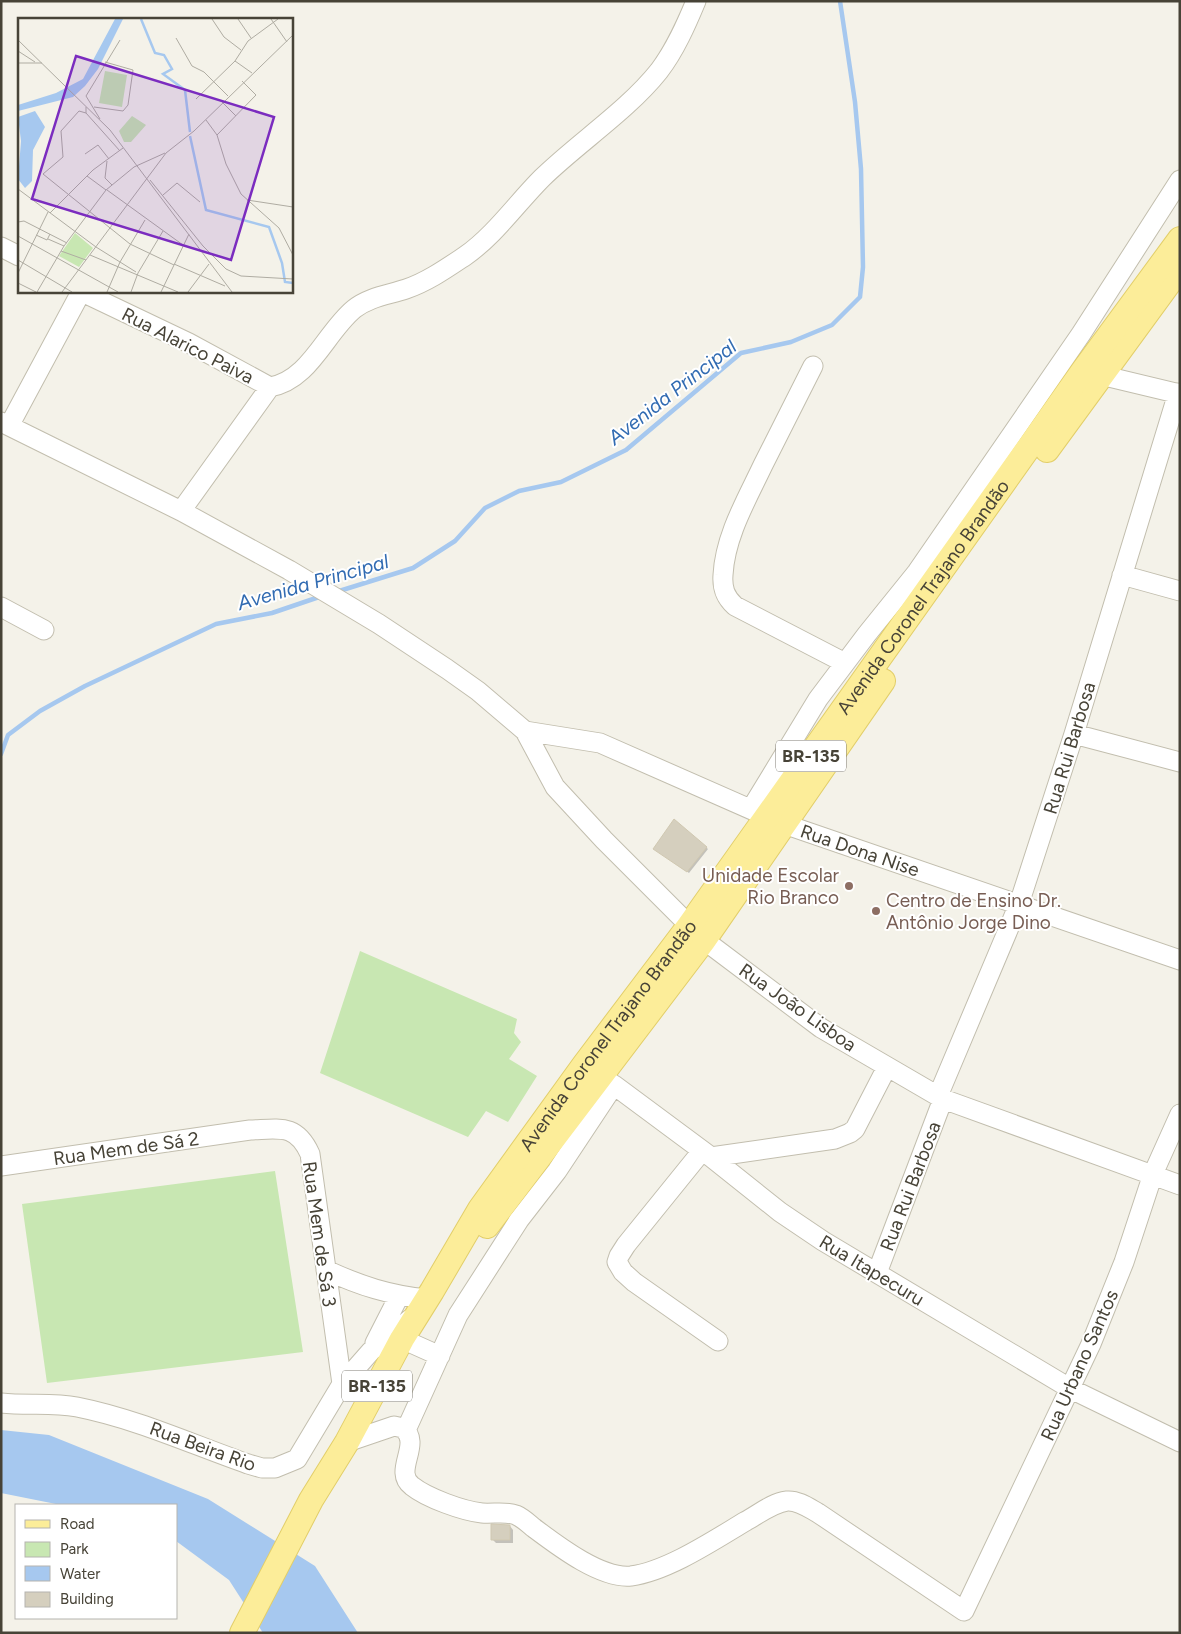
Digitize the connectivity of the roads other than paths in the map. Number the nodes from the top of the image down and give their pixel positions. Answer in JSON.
{"nodes":[{"id":1,"x":696,"y":1,"type":"edge"},
{"id":2,"x":687,"y":10,"type":"edge"},
{"id":3,"x":1180,"y":180,"type":"edge"},
{"id":4,"x":1180,"y":239,"type":"edge"},
{"id":5,"x":1,"y":247,"type":"edge"},
{"id":6,"x":18,"y":256,"type":"edge"},
{"id":7,"x":1180,"y":268,"type":"edge"},
{"id":8,"x":81,"y":292,"type":"edge"},
{"id":9,"x":812,"y":366,"type":"dead end"},
{"id":10,"x":1092,"y":373,"type":"junction"},
{"id":11,"x":270,"y":387,"type":"junction"},
{"id":12,"x":1179,"y":393,"type":"edge"},
{"id":13,"x":5,"y":424,"type":"edge"},
{"id":14,"x":181,"y":511,"type":"junction"},
{"id":15,"x":1122,"y":575,"type":"junction"},
{"id":16,"x":1180,"y":591,"type":"edge"},
{"id":17,"x":1,"y":607,"type":"edge"},
{"id":18,"x":44,"y":630,"type":"dead end"},
{"id":19,"x":846,"y":662,"type":"junction"},
{"id":20,"x":525,"y":730,"type":"junction"},
{"id":21,"x":1074,"y":734,"type":"junction"},
{"id":22,"x":1180,"y":762,"type":"edge"},
{"id":23,"x":768,"y":816,"type":"junction"},
{"id":24,"x":1019,"y":904,"type":"junction"},
{"id":25,"x":697,"y":933,"type":"junction"},
{"id":26,"x":1180,"y":960,"type":"edge"},
{"id":27,"x":887,"y":1066,"type":"junction"},
{"id":28,"x":600,"y":1075,"type":"junction"},
{"id":29,"x":941,"y":1097,"type":"junction"},
{"id":30,"x":1180,"y":1114,"type":"edge"},
{"id":31,"x":250,"y":1130,"type":"joint"},
{"id":32,"x":706,"y":1154,"type":"junction"},
{"id":33,"x":1,"y":1166,"type":"edge"},
{"id":34,"x":1153,"y":1174,"type":"junction"},
{"id":35,"x":1180,"y":1185,"type":"edge"},
{"id":36,"x":326,"y":1270,"type":"junction"},
{"id":37,"x":877,"y":1273,"type":"junction"},
{"id":38,"x":399,"y":1296,"type":"junction"},
{"id":39,"x":424,"y":1303,"type":"junction"},
{"id":40,"x":402,"y":1339,"type":"junction"},
{"id":41,"x":718,"y":1341,"type":"dead end"},
{"id":42,"x":371,"y":1351,"type":"junction"},
{"id":43,"x":440,"y":1356,"type":"junction"},
{"id":44,"x":342,"y":1384,"type":"junction"},
{"id":45,"x":1071,"y":1389,"type":"junction"},
{"id":46,"x":1,"y":1403,"type":"edge"},
{"id":47,"x":406,"y":1430,"type":"junction"},
{"id":48,"x":348,"y":1442,"type":"junction"},
{"id":49,"x":1180,"y":1442,"type":"edge"},
{"id":50,"x":242,"y":1633,"type":"edge"}],
"edges":[{"from":1,"to":2,"type":"street"},
{"from":2,"to":11,"type":"street"},
{"from":3,"to":19,"type":"street","name":"Avenida Coronel Trajano Brandão"},
{"from":4,"to":10,"type":"main road","name":"Avenida Coronel Trajano Brandão","number":"BR-135"},
{"from":5,"to":6,"type":"street"},
{"from":7,"to":10,"type":"main road","name":"Avenida Coronel Trajano Brandão","number":"BR-135"},
{"from":8,"to":11,"type":"street","name":"Rua Alarico Paiva"},
{"from":8,"to":13,"type":"street"},
{"from":9,"to":19,"type":"street","name":"Avenida Coronel Trajano Brandão"},
{"from":10,"to":12,"type":"street"},
{"from":10,"to":23,"type":"main road","name":"Avenida Coronel Trajano Brandão","number":"BR-135"},
{"from":11,"to":14,"type":"street"},
{"from":12,"to":15,"type":"street","name":"Rua Rui Barbosa"},
{"from":13,"to":14,"type":"street"},
{"from":14,"to":20,"type":"street"},
{"from":15,"to":16,"type":"street"},
{"from":15,"to":21,"type":"street","name":"Rua Rui Barbosa"},
{"from":17,"to":18,"type":"street"},
{"from":19,"to":23,"type":"street","name":"Avenida Coronel Trajano Brandão"},
{"from":20,"to":23,"type":"street"},
{"from":20,"to":25,"type":"street","name":"Rua João Lisboa"},
{"from":21,"to":22,"type":"street"},
{"from":21,"to":24,"type":"street","name":"Rua Rui Barbosa"},
{"from":23,"to":24,"type":"street","name":"Rua Dona Nise"},
{"from":23,"to":25,"type":"main road","name":"Avenida Coronel Trajano Brandão","number":"BR-135"},
{"from":24,"to":26,"type":"street","name":"Rua Dona Nise"},
{"from":24,"to":29,"type":"street","name":"Rua Rui Barbosa"},
{"from":25,"to":27,"type":"street","name":"Rua João Lisboa"},
{"from":25,"to":28,"type":"main road","name":"Avenida Coronel Trajano Brandão","number":"BR-135"},
{"from":27,"to":29,"type":"street","name":"Rua João Lisboa"},
{"from":27,"to":32,"type":"street"},
{"from":28,"to":32,"type":"street","name":"Rua Itapecuru"},
{"from":28,"to":39,"type":"main road","name":"Avenida Coronel Trajano Brandão","number":"BR-135"},
{"from":28,"to":43,"type":"street"},
{"from":29,"to":34,"type":"street","name":"Rua João Lisboa"},
{"from":29,"to":37,"type":"street","name":"Rua Rui Barbosa"},
{"from":30,"to":34,"type":"street","name":"Rua Urbano Santos"},
{"from":31,"to":33,"type":"street","name":"Rua Mem de Sá 2"},
{"from":31,"to":36,"type":"street","name":"Rua Mem de Sá 3"},
{"from":32,"to":37,"type":"street","name":"Rua Itapecuru"},
{"from":32,"to":41,"type":"street"},
{"from":34,"to":35,"type":"street","name":"Rua João Lisboa"},
{"from":34,"to":45,"type":"street","name":"Rua Urbano Santos"},
{"from":36,"to":38,"type":"street"},
{"from":36,"to":44,"type":"street","name":"Rua Mem de Sá 3"},
{"from":37,"to":45,"type":"street","name":"Rua Itapecuru"},
{"from":38,"to":39,"type":"street"},
{"from":38,"to":42,"type":"street"},
{"from":39,"to":40,"type":"main road","name":"Avenida Coronel Trajano Brandão","number":"BR-135"},
{"from":39,"to":42,"type":"street","name":"Rua Beira Rio"},
{"from":40,"to":43,"type":"street"},
{"from":40,"to":48,"type":"main road","name":"Avenida Coronel Trajano Brandão","number":"BR-135"},
{"from":42,"to":44,"type":"street","name":"Rua Beira Rio"},
{"from":43,"to":47,"type":"street"},
{"from":44,"to":46,"type":"street","name":"Rua Beira Rio"},
{"from":45,"to":47,"type":"street","name":"Rua Urbano Santos"},
{"from":45,"to":49,"type":"street","name":"Rua Itapecuru"},
{"from":47,"to":48,"type":"street"},
{"from":48,"to":50,"type":"main road","name":"Avenida Coronel Trajano Brandão","number":"BR-135"}]}
